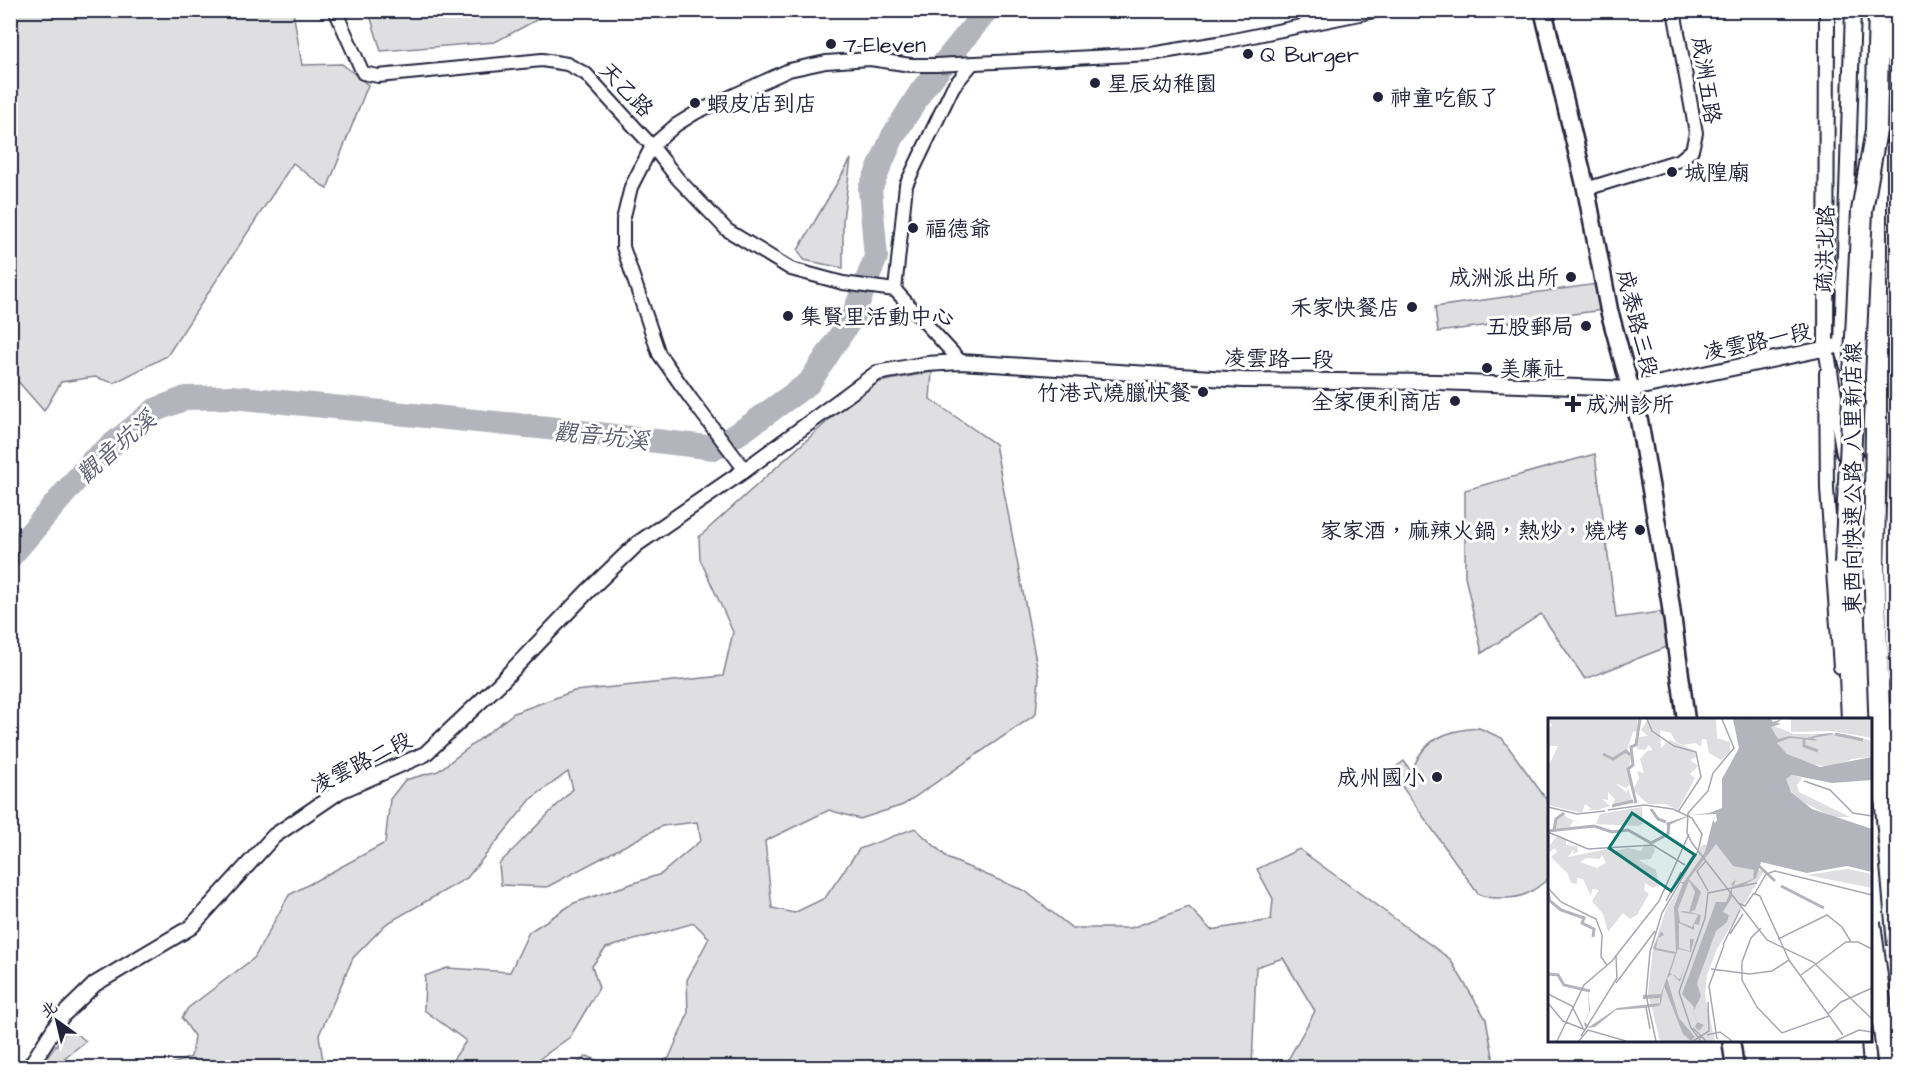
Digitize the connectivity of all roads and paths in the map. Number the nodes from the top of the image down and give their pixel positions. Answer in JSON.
{"nodes":[{"id":1,"x":334,"y":10,"type":"edge"},
{"id":2,"x":1379,"y":10,"type":"edge"},
{"id":3,"x":1543,"y":10,"type":"edge"},
{"id":4,"x":1674,"y":10,"type":"edge"},
{"id":5,"x":1827,"y":10,"type":"edge"},
{"id":6,"x":1853,"y":10,"type":"edge"},
{"id":7,"x":1879,"y":10,"type":"edge"},
{"id":8,"x":973,"y":63,"type":"junction"},
{"id":9,"x":1876,"y":130,"type":"junction"},
{"id":10,"x":652,"y":146,"type":"junction"},
{"id":11,"x":1586,"y":189,"type":"junction"},
{"id":12,"x":895,"y":290,"type":"junction"},
{"id":13,"x":1842,"y":345,"type":"junction"},
{"id":14,"x":1826,"y":348,"type":"junction"},
{"id":15,"x":961,"y":362,"type":"junction"},
{"id":16,"x":1632,"y":389,"type":"junction"},
{"id":17,"x":745,"y":470,"type":"junction"},
{"id":18,"x":1898,"y":475,"type":"edge"},
{"id":19,"x":1849,"y":482,"type":"junction"},
{"id":20,"x":1898,"y":554,"type":"edge"},
{"id":21,"x":1898,"y":678,"type":"edge"},
{"id":22,"x":1686,"y":718,"type":"edge"},
{"id":23,"x":1844,"y":718,"type":"edge"},
{"id":24,"x":1852,"y":718,"type":"edge"},
{"id":25,"x":1864,"y":718,"type":"edge"},
{"id":26,"x":1872,"y":816,"type":"edge"},
{"id":27,"x":1872,"y":938,"type":"edge"},
{"id":28,"x":1898,"y":945,"type":"edge"},
{"id":29,"x":1892,"y":1024,"type":"junction"},
{"id":30,"x":1731,"y":1042,"type":"edge"},
{"id":31,"x":1868,"y":1042,"type":"edge"},
{"id":32,"x":1898,"y":1055,"type":"edge"},
{"id":33,"x":29,"y":1068,"type":"edge"},
{"id":34,"x":1735,"y":1068,"type":"edge"},
{"id":35,"x":1870,"y":1068,"type":"edge"},
{"id":36,"x":1880,"y":1068,"type":"edge"},
{"id":37,"x":1889,"y":1068,"type":"edge"}],
"edges":[{"from":1,"to":10,"type":"street","name":"天乙路"},
{"from":2,"to":8,"type":"street"},
{"from":3,"to":11,"type":"main road","name":"成泰路三段"},
{"from":4,"to":11,"type":"street","name":"成洲五路"},
{"from":5,"to":14,"type":"street","name":"疏洪北路"},
{"from":6,"to":13,"type":"street","name":"疏洪北路"},
{"from":7,"to":9,"type":"highway","name":"東西向快速公路 八里新店線"},
{"from":8,"to":10,"type":"street"},
{"from":8,"to":12,"type":"street"},
{"from":9,"to":19,"type":"highway","bridge":true},
{"from":9,"to":28,"type":"highway","name":"東西向快速公路 八里新店線","bridge":true},
{"from":10,"to":12,"type":"street","name":"天乙路"},
{"from":10,"to":17,"type":"street"},
{"from":11,"to":16,"type":"main road","name":"成泰路三段"},
{"from":12,"to":15,"type":"street"},
{"from":13,"to":14,"type":"street","name":"凌雲路一段"},
{"from":13,"to":20,"type":"street","name":"疏洪北路"},
{"from":14,"to":16,"type":"street","name":"凌雲路一段"},
{"from":14,"to":19,"type":"street","name":"疏洪北路"},
{"from":14,"to":23,"type":"street","name":"疏洪北路"},
{"from":15,"to":16,"type":"street","name":"凌雲路一段"},
{"from":15,"to":17,"type":"street","name":"凌雲路一段"},
{"from":16,"to":22,"type":"main road","name":"成泰路三段"},
{"from":17,"to":33,"type":"street","name":"凌雲路二段"},
{"from":18,"to":21,"type":"highway","name":"東西向快速公路 八里新店線","bridge":true},
{"from":19,"to":24,"type":"highway","bridge":true},
{"from":19,"to":25,"type":"street","name":"疏洪北路"},
{"from":26,"to":29,"type":"street"},
{"from":27,"to":37,"type":"highway","bridge":true},
{"from":29,"to":32,"type":"street"},
{"from":29,"to":36,"type":"highway"},
{"from":30,"to":34,"type":"main road"},
{"from":31,"to":35,"type":"street"}]}
